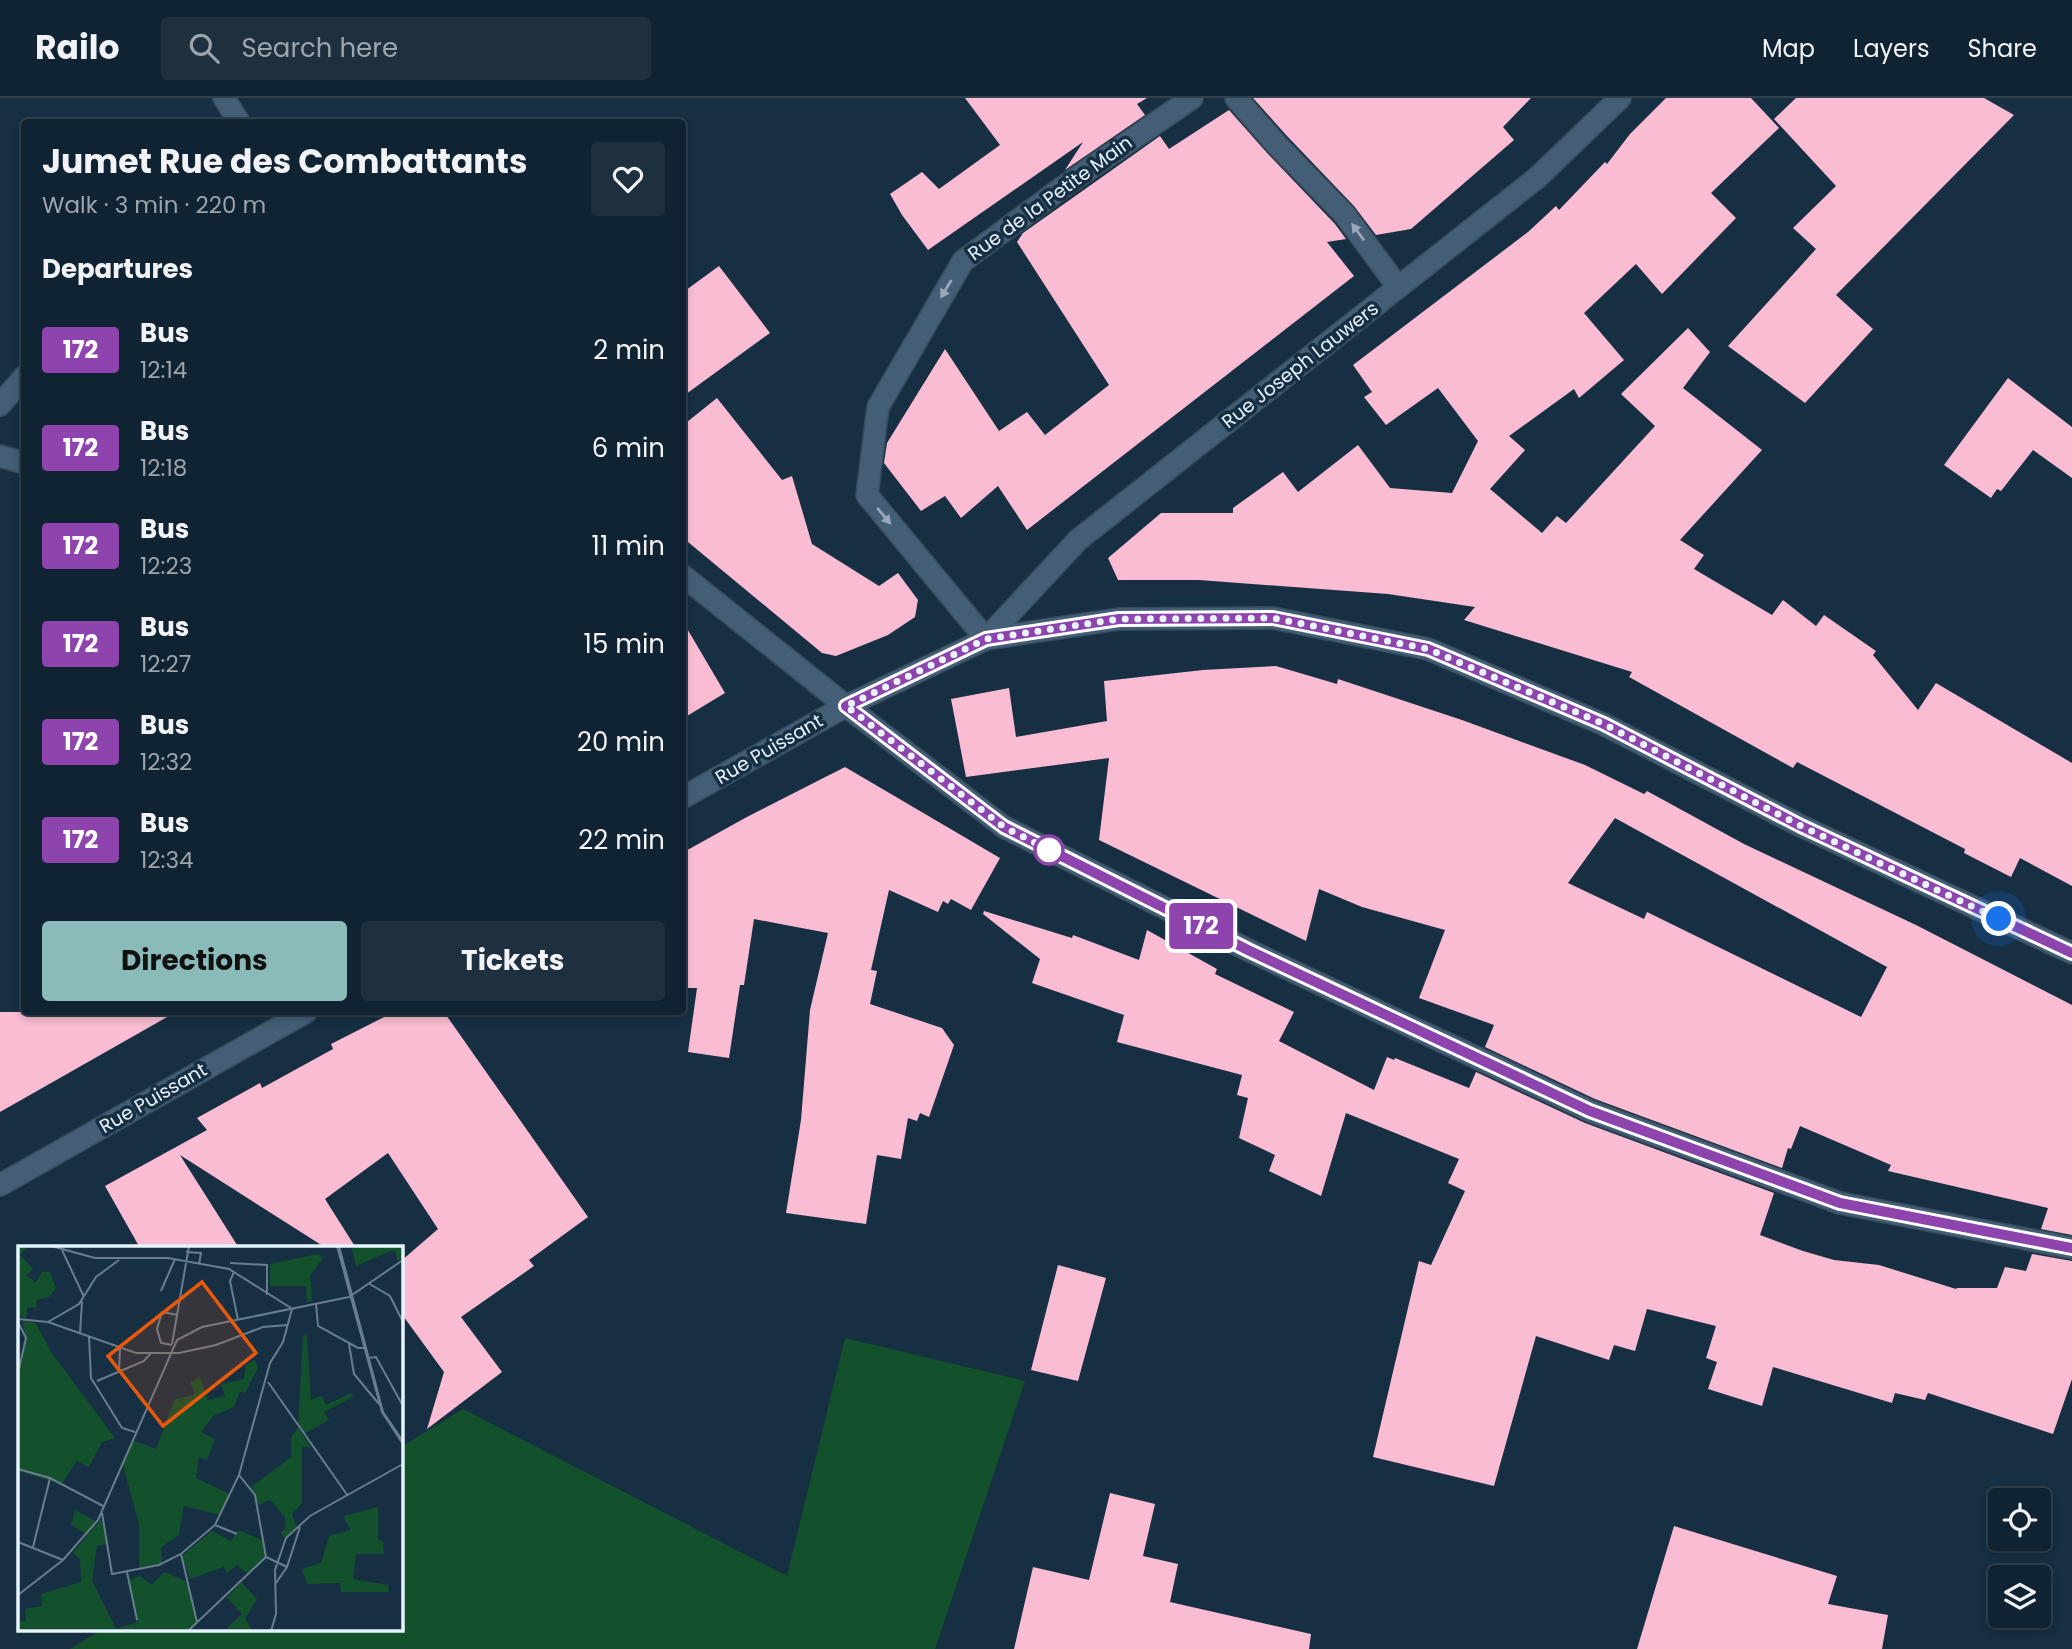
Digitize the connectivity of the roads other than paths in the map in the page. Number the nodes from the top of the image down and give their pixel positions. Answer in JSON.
{"nodes":[{"id":1,"x":224,"y":98,"type":"edge"},
{"id":2,"x":1192,"y":98,"type":"edge"},
{"id":3,"x":1236,"y":98,"type":"edge"},
{"id":4,"x":1620,"y":98,"type":"edge"},
{"id":5,"x":238,"y":119,"type":"edge"},
{"id":6,"x":1398,"y":287,"type":"junction"},
{"id":7,"x":21,"y":380,"type":"edge"},
{"id":8,"x":0,"y":405,"type":"edge"},
{"id":9,"x":0,"y":456,"type":"edge"},
{"id":10,"x":21,"y":462,"type":"edge"},
{"id":11,"x":686,"y":578,"type":"edge"},
{"id":12,"x":986,"y":639,"type":"junction"},
{"id":13,"x":846,"y":706,"type":"junction"},
{"id":14,"x":686,"y":796,"type":"edge"},
{"id":15,"x":2072,"y":953,"type":"edge"},
{"id":16,"x":301,"y":1015,"type":"edge"},
{"id":17,"x":0,"y":1185,"type":"edge"},
{"id":18,"x":2071,"y":1246,"type":"edge"}],
"edges":[{"from":1,"to":5,"type":"street"},
{"from":2,"to":12,"type":"street","name":"Rue de la Petite Main","one_way":true},
{"from":6,"to":3,"type":"street","one_way":true},
{"from":4,"to":6,"type":"street","name":"Rue Joseph Lauwers"},
{"from":6,"to":12,"type":"street","name":"Rue Joseph Lauwers"},
{"from":7,"to":8,"type":"street"},
{"from":9,"to":10,"type":"street"},
{"from":11,"to":13,"type":"street"},
{"from":12,"to":13,"type":"street","name":"Rue Puissant"},
{"from":12,"to":15,"type":"street","name":"Rue Puissant"},
{"from":13,"to":14,"type":"street","name":"Rue Puissant"},
{"from":13,"to":18,"type":"street"},
{"from":16,"to":17,"type":"street","name":"Rue Puissant"}]}
